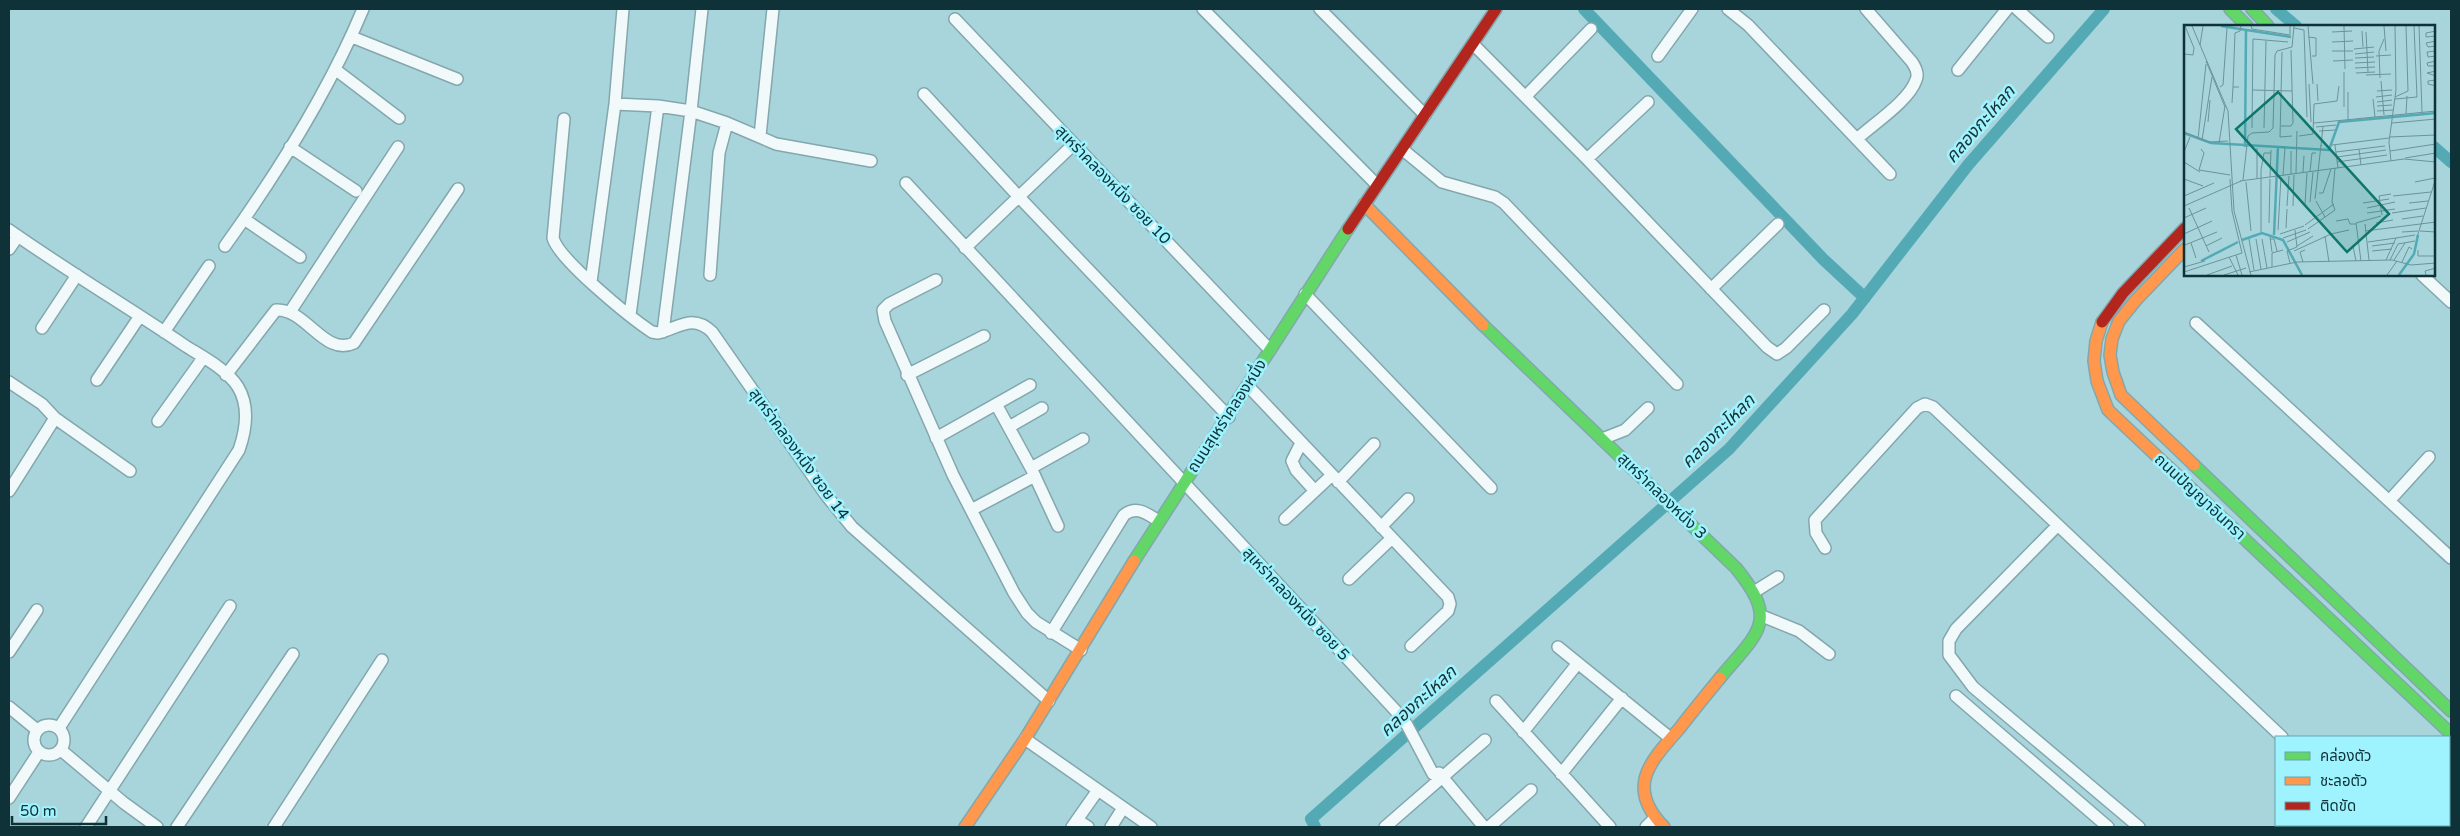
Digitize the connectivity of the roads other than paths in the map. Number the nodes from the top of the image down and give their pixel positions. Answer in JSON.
{"nodes":[{"id":1,"x":363,"y":9,"type":"edge"},
{"id":2,"x":623,"y":9,"type":"edge"},
{"id":3,"x":702,"y":9,"type":"edge"},
{"id":4,"x":773,"y":9,"type":"edge"},
{"id":5,"x":1203,"y":9,"type":"edge"},
{"id":6,"x":1320,"y":9,"type":"edge"},
{"id":7,"x":1692,"y":9,"type":"edge"},
{"id":8,"x":1728,"y":9,"type":"edge"},
{"id":9,"x":1866,"y":9,"type":"edge"},
{"id":10,"x":2007,"y":9,"type":"edge"},
{"id":11,"x":2016,"y":9,"type":"edge"},
{"id":12,"x":2230,"y":9,"type":"edge"},
{"id":13,"x":2252,"y":9,"type":"edge"},
{"id":14,"x":1491,"y":11,"type":"edge"},
{"id":15,"x":955,"y":19,"type":"dead end"},
{"id":16,"x":2246,"y":25,"type":"edge"},
{"id":17,"x":2267,"y":25,"type":"edge"},
{"id":18,"x":1591,"y":29,"type":"dead end"},
{"id":19,"x":352,"y":36,"type":"junction"},
{"id":20,"x":2048,"y":37,"type":"dead end"},
{"id":21,"x":1473,"y":44,"type":"junction"},
{"id":22,"x":1658,"y":56,"type":"dead end"},
{"id":23,"x":336,"y":70,"type":"junction"},
{"id":24,"x":1958,"y":70,"type":"dead end"},
{"id":25,"x":456,"y":78,"type":"dead end"},
{"id":26,"x":924,"y":94,"type":"dead end"},
{"id":27,"x":1526,"y":96,"type":"junction"},
{"id":28,"x":1648,"y":102,"type":"dead end"},
{"id":29,"x":615,"y":104,"type":"junction"},
{"id":30,"x":658,"y":106,"type":"junction"},
{"id":31,"x":691,"y":112,"type":"junction"},
{"id":32,"x":1425,"y":115,"type":"junction"},
{"id":33,"x":399,"y":118,"type":"dead end"},
{"id":34,"x":564,"y":118,"type":"dead end"},
{"id":35,"x":727,"y":123,"type":"junction"},
{"id":36,"x":760,"y":136,"type":"junction"},
{"id":37,"x":1857,"y":139,"type":"junction"},
{"id":38,"x":1074,"y":144,"type":"junction"},
{"id":39,"x":290,"y":147,"type":"junction"},
{"id":40,"x":398,"y":147,"type":"dead end"},
{"id":41,"x":1402,"y":149,"type":"junction"},
{"id":42,"x":1587,"y":159,"type":"junction"},
{"id":43,"x":871,"y":160,"type":"dead end"},
{"id":44,"x":1890,"y":174,"type":"dead end"},
{"id":45,"x":906,"y":183,"type":"dead end"},
{"id":46,"x":1378,"y":184,"type":"junction"},
{"id":47,"x":458,"y":189,"type":"dead end"},
{"id":48,"x":356,"y":191,"type":"dead end"},
{"id":49,"x":1018,"y":197,"type":"junction"},
{"id":50,"x":1364,"y":204,"type":"junction"},
{"id":51,"x":244,"y":219,"type":"junction"},
{"id":52,"x":1778,"y":224,"type":"dead end"},
{"id":53,"x":2184,"y":229,"type":"edge"},
{"id":54,"x":13,"y":233,"type":"edge"},
{"id":55,"x":224,"y":246,"type":"dead end"},
{"id":56,"x":965,"y":248,"type":"junction"},
{"id":57,"x":9,"y":249,"type":"edge"},
{"id":58,"x":2184,"y":250,"type":"edge"},
{"id":59,"x":300,"y":258,"type":"dead end"},
{"id":60,"x":209,"y":266,"type":"dead end"},
{"id":61,"x":710,"y":274,"type":"dead end"},
{"id":62,"x":77,"y":275,"type":"junction"},
{"id":63,"x":2423,"y":276,"type":"edge"},
{"id":64,"x":936,"y":280,"type":"dead end"},
{"id":65,"x":591,"y":282,"type":"junction"},
{"id":66,"x":1711,"y":289,"type":"junction"},
{"id":67,"x":1305,"y":294,"type":"junction"},
{"id":68,"x":2451,"y":302,"type":"edge"},
{"id":69,"x":1824,"y":310,"type":"dead end"},
{"id":70,"x":290,"y":312,"type":"junction"},
{"id":71,"x":630,"y":315,"type":"junction"},
{"id":72,"x":140,"y":316,"type":"junction"},
{"id":73,"x":2196,"y":322,"type":"dead end"},
{"id":74,"x":42,"y":328,"type":"dead end"},
{"id":75,"x":164,"y":332,"type":"junction"},
{"id":76,"x":663,"y":332,"type":"junction"},
{"id":77,"x":984,"y":336,"type":"dead end"},
{"id":78,"x":1270,"y":350,"type":"junction"},
{"id":79,"x":203,"y":358,"type":"junction"},
{"id":80,"x":226,"y":375,"type":"junction"},
{"id":81,"x":907,"y":375,"type":"junction"},
{"id":82,"x":97,"y":380,"type":"dead end"},
{"id":83,"x":9,"y":382,"type":"edge"},
{"id":84,"x":1676,"y":384,"type":"dead end"},
{"id":85,"x":1030,"y":385,"type":"dead end"},
{"id":86,"x":1248,"y":386,"type":"junction"},
{"id":87,"x":996,"y":404,"type":"junction"},
{"id":88,"x":1042,"y":408,"type":"dead end"},
{"id":89,"x":1648,"y":408,"type":"dead end"},
{"id":90,"x":1228,"y":417,"type":"junction"},
{"id":91,"x":55,"y":418,"type":"junction"},
{"id":92,"x":158,"y":421,"type":"dead end"},
{"id":93,"x":1009,"y":427,"type":"junction"},
{"id":94,"x":936,"y":438,"type":"junction"},
{"id":95,"x":1083,"y":438,"type":"dead end"},
{"id":96,"x":1602,"y":439,"type":"junction"},
{"id":97,"x":1301,"y":443,"type":"junction"},
{"id":98,"x":1374,"y":444,"type":"dead end"},
{"id":99,"x":2429,"y":456,"type":"dead end"},
{"id":100,"x":130,"y":471,"type":"dead end"},
{"id":101,"x":1033,"y":472,"type":"junction"},
{"id":102,"x":1335,"y":478,"type":"junction"},
{"id":103,"x":1183,"y":484,"type":"junction"},
{"id":104,"x":1491,"y":488,"type":"dead end"},
{"id":105,"x":9,"y":491,"type":"edge"},
{"id":106,"x":1315,"y":491,"type":"junction"},
{"id":107,"x":1408,"y":499,"type":"dead end"},
{"id":108,"x":2389,"y":500,"type":"junction"},
{"id":109,"x":971,"y":510,"type":"junction"},
{"id":110,"x":1285,"y":519,"type":"dead end"},
{"id":111,"x":1159,"y":521,"type":"junction"},
{"id":112,"x":1058,"y":526,"type":"dead end"},
{"id":113,"x":2057,"y":526,"type":"junction"},
{"id":114,"x":1381,"y":528,"type":"junction"},
{"id":115,"x":1392,"y":539,"type":"junction"},
{"id":116,"x":1825,"y":548,"type":"dead end"},
{"id":117,"x":2451,"y":558,"type":"edge"},
{"id":118,"x":1778,"y":577,"type":"dead end"},
{"id":119,"x":1350,"y":579,"type":"dead end"},
{"id":120,"x":1754,"y":592,"type":"junction"},
{"id":121,"x":230,"y":606,"type":"dead end"},
{"id":122,"x":37,"y":610,"type":"dead end"},
{"id":123,"x":1762,"y":616,"type":"junction"},
{"id":124,"x":1051,"y":634,"type":"junction"},
{"id":125,"x":1411,"y":646,"type":"dead end"},
{"id":126,"x":1558,"y":647,"type":"dead end"},
{"id":127,"x":1081,"y":650,"type":"junction"},
{"id":128,"x":9,"y":652,"type":"edge"},
{"id":129,"x":293,"y":654,"type":"dead end"},
{"id":130,"x":1829,"y":654,"type":"dead end"},
{"id":131,"x":382,"y":660,"type":"dead end"},
{"id":132,"x":1578,"y":663,"type":"junction"},
{"id":133,"x":1956,"y":696,"type":"dead end"},
{"id":134,"x":1622,"y":698,"type":"junction"},
{"id":135,"x":1049,"y":701,"type":"junction"},
{"id":136,"x":1496,"y":701,"type":"dead end"},
{"id":137,"x":9,"y":707,"type":"edge"},
{"id":138,"x":2451,"y":710,"type":"edge"},
{"id":139,"x":59,"y":728,"type":"junction"},
{"id":140,"x":37,"y":730,"type":"junction"},
{"id":141,"x":1523,"y":732,"type":"junction"},
{"id":142,"x":2451,"y":734,"type":"edge"},
{"id":143,"x":2281,"y":736,"type":"edge"},
{"id":144,"x":1669,"y":737,"type":"junction"},
{"id":145,"x":1025,"y":739,"type":"junction"},
{"id":146,"x":1485,"y":740,"type":"dead end"},
{"id":147,"x":61,"y":750,"type":"junction"},
{"id":148,"x":39,"y":752,"type":"junction"},
{"id":149,"x":1561,"y":774,"type":"junction"},
{"id":150,"x":1442,"y":779,"type":"junction"},
{"id":151,"x":110,"y":790,"type":"junction"},
{"id":152,"x":1098,"y":790,"type":"junction"},
{"id":153,"x":1531,"y":790,"type":"dead end"},
{"id":154,"x":9,"y":798,"type":"edge"},
{"id":155,"x":1123,"y":808,"type":"junction"},
{"id":156,"x":1655,"y":818,"type":"junction"},
{"id":157,"x":1075,"y":824,"type":"edge"},
{"id":158,"x":86,"y":827,"type":"edge"},
{"id":159,"x":157,"y":827,"type":"edge"},
{"id":160,"x":177,"y":827,"type":"edge"},
{"id":161,"x":274,"y":827,"type":"edge"},
{"id":162,"x":965,"y":827,"type":"edge"},
{"id":163,"x":1088,"y":827,"type":"edge"},
{"id":164,"x":1111,"y":827,"type":"edge"},
{"id":165,"x":1151,"y":827,"type":"edge"},
{"id":166,"x":1385,"y":827,"type":"edge"},
{"id":167,"x":1484,"y":827,"type":"edge"},
{"id":168,"x":1489,"y":827,"type":"edge"},
{"id":169,"x":1610,"y":827,"type":"edge"},
{"id":170,"x":1646,"y":827,"type":"edge"},
{"id":171,"x":1664,"y":827,"type":"edge"},
{"id":172,"x":2108,"y":827,"type":"edge"},
{"id":173,"x":2139,"y":827,"type":"edge"}],
"edges":[{"from":1,"to":19,"type":"street"},
{"from":2,"to":29,"type":"street"},
{"from":3,"to":31,"type":"street"},
{"from":4,"to":36,"type":"street"},
{"from":5,"to":46,"type":"street"},
{"from":6,"to":32,"type":"street"},
{"from":7,"to":22,"type":"street"},
{"from":8,"to":37,"type":"street"},
{"from":9,"to":37,"type":"street"},
{"from":10,"to":24,"type":"street"},
{"from":11,"to":20,"type":"street"},
{"from":12,"to":16,"type":"street"},
{"from":13,"to":17,"type":"street"},
{"from":14,"to":21,"type":"street","name":"ถนนสุเหร่าคลองหนึ่ง"},
{"from":15,"to":38,"type":"street","name":"สุเหร่าคลองหนึ่ง ซอย 10"},
{"from":18,"to":27,"type":"street"},
{"from":19,"to":23,"type":"street"},
{"from":19,"to":25,"type":"street"},
{"from":21,"to":27,"type":"street"},
{"from":21,"to":32,"type":"street","name":"ถนนสุเหร่าคลองหนึ่ง"},
{"from":23,"to":33,"type":"street"},
{"from":23,"to":39,"type":"street"},
{"from":26,"to":49,"type":"street"},
{"from":27,"to":42,"type":"street"},
{"from":28,"to":42,"type":"street"},
{"from":29,"to":30,"type":"street"},
{"from":29,"to":65,"type":"street"},
{"from":30,"to":31,"type":"street"},
{"from":30,"to":71,"type":"street"},
{"from":31,"to":35,"type":"street"},
{"from":31,"to":76,"type":"street"},
{"from":32,"to":41,"type":"street","name":"ถนนสุเหร่าคลองหนึ่ง"},
{"from":34,"to":65,"type":"street"},
{"from":35,"to":36,"type":"street"},
{"from":35,"to":61,"type":"street"},
{"from":36,"to":43,"type":"street"},
{"from":37,"to":44,"type":"street"},
{"from":38,"to":49,"type":"street"},
{"from":38,"to":78,"type":"street","name":"สุเหร่าคลองหนึ่ง ซอย 10"},
{"from":39,"to":48,"type":"street"},
{"from":39,"to":51,"type":"street"},
{"from":40,"to":70,"type":"street"},
{"from":41,"to":46,"type":"street","name":"ถนนสุเหร่าคลองหนึ่ง"},
{"from":41,"to":84,"type":"street"},
{"from":42,"to":66,"type":"street"},
{"from":45,"to":56,"type":"street","name":"สุเหร่าคลองหนึ่ง ซอย 5"},
{"from":46,"to":50,"type":"street","name":"ถนนสุเหร่าคลองหนึ่ง"},
{"from":47,"to":70,"type":"street"},
{"from":49,"to":56,"type":"street"},
{"from":49,"to":90,"type":"street"},
{"from":50,"to":67,"type":"street","name":"ถนนสุเหร่าคลองหนึ่ง"},
{"from":50,"to":96,"type":"street","name":"สุเหร่าคลองหนึ่ง 3"},
{"from":51,"to":55,"type":"street"},
{"from":51,"to":59,"type":"street"},
{"from":52,"to":66,"type":"street"},
{"from":53,"to":142,"type":"street","name":"ถนนปัญญาอินทรา"},
{"from":54,"to":57,"type":"street"},
{"from":54,"to":62,"type":"street"},
{"from":56,"to":103,"type":"street","name":"สุเหร่าคลองหนึ่ง ซอย 5"},
{"from":58,"to":138,"type":"street","name":"ถนนปัญญาอินทรา"},
{"from":60,"to":75,"type":"street"},
{"from":62,"to":72,"type":"street"},
{"from":62,"to":74,"type":"street"},
{"from":63,"to":68,"type":"street"},
{"from":64,"to":81,"type":"street"},
{"from":65,"to":71,"type":"street"},
{"from":66,"to":69,"type":"street"},
{"from":67,"to":78,"type":"street","name":"ถนนสุเหร่าคลองหนึ่ง"},
{"from":67,"to":104,"type":"street"},
{"from":70,"to":80,"type":"street"},
{"from":71,"to":76,"type":"street"},
{"from":72,"to":75,"type":"street"},
{"from":72,"to":82,"type":"street"},
{"from":73,"to":108,"type":"street"},
{"from":75,"to":79,"type":"street"},
{"from":76,"to":135,"type":"street","name":"สุเหร่าคลองหนึ่ง ซอย 14"},
{"from":77,"to":81,"type":"street"},
{"from":78,"to":86,"type":"street","name":"ถนนสุเหร่าคลองหนึ่ง"},
{"from":79,"to":80,"type":"street"},
{"from":79,"to":92,"type":"street"},
{"from":80,"to":139,"type":"street"},
{"from":81,"to":94,"type":"street"},
{"from":83,"to":91,"type":"street"},
{"from":85,"to":87,"type":"street"},
{"from":86,"to":90,"type":"street","name":"ถนนสุเหร่าคลองหนึ่ง"},
{"from":86,"to":97,"type":"street"},
{"from":87,"to":93,"type":"street"},
{"from":87,"to":94,"type":"street"},
{"from":88,"to":93,"type":"street"},
{"from":89,"to":96,"type":"street"},
{"from":90,"to":103,"type":"street","name":"ถนนสุเหร่าคลองหนึ่ง"},
{"from":91,"to":100,"type":"street"},
{"from":91,"to":105,"type":"street"},
{"from":93,"to":101,"type":"street"},
{"from":94,"to":109,"type":"street"},
{"from":95,"to":101,"type":"street"},
{"from":96,"to":120,"type":"street","name":"สุเหร่าคลองหนึ่ง 3"},
{"from":97,"to":102,"type":"street"},
{"from":97,"to":106,"type":"street"},
{"from":98,"to":102,"type":"street"},
{"from":99,"to":108,"type":"street"},
{"from":101,"to":109,"type":"street"},
{"from":101,"to":112,"type":"street"},
{"from":102,"to":106,"type":"street"},
{"from":102,"to":114,"type":"street"},
{"from":103,"to":111,"type":"street","name":"ถนนสุเหร่าคลองหนึ่ง"},
{"from":103,"to":150,"type":"street","name":"สุเหร่าคลองหนึ่ง ซอย 5"},
{"from":106,"to":110,"type":"street"},
{"from":107,"to":114,"type":"street"},
{"from":108,"to":117,"type":"street"},
{"from":109,"to":124,"type":"street"},
{"from":111,"to":124,"type":"street"},
{"from":111,"to":127,"type":"street","name":"ถนนสุเหร่าคลองหนึ่ง"},
{"from":113,"to":116,"type":"street"},
{"from":113,"to":143,"type":"street"},
{"from":113,"to":173,"type":"street"},
{"from":114,"to":115,"type":"street"},
{"from":115,"to":119,"type":"street"},
{"from":115,"to":125,"type":"street"},
{"from":118,"to":120,"type":"street"},
{"from":120,"to":123,"type":"street","name":"สุเหร่าคลองหนึ่ง 3"},
{"from":121,"to":151,"type":"street"},
{"from":122,"to":128,"type":"street"},
{"from":123,"to":130,"type":"street"},
{"from":123,"to":144,"type":"street"},
{"from":124,"to":127,"type":"street"},
{"from":126,"to":132,"type":"street"},
{"from":127,"to":135,"type":"street","name":"ถนนสุเหร่าคลองหนึ่ง"},
{"from":129,"to":160,"type":"street"},
{"from":131,"to":161,"type":"street"},
{"from":132,"to":134,"type":"street"},
{"from":132,"to":141,"type":"street"},
{"from":133,"to":172,"type":"street"},
{"from":134,"to":144,"type":"street"},
{"from":134,"to":149,"type":"street"},
{"from":135,"to":145,"type":"street","name":"ถนนสุเหร่าคลองหนึ่ง"},
{"from":136,"to":141,"type":"street"},
{"from":137,"to":140,"type":"street"},
{"from":139,"to":140,"type":"street"},
{"from":139,"to":147,"type":"street"},
{"from":140,"to":148,"type":"street"},
{"from":141,"to":149,"type":"street"},
{"from":144,"to":156,"type":"street"},
{"from":145,"to":152,"type":"street"},
{"from":145,"to":162,"type":"street","name":"ถนนสุเหร่าคลองหนึ่ง"},
{"from":146,"to":150,"type":"street"},
{"from":147,"to":148,"type":"street"},
{"from":147,"to":151,"type":"street"},
{"from":148,"to":154,"type":"street"},
{"from":149,"to":169,"type":"street"},
{"from":150,"to":166,"type":"street"},
{"from":150,"to":167,"type":"street","name":"สุเหร่าคลองหนึ่ง ซอย 5"},
{"from":151,"to":158,"type":"street"},
{"from":151,"to":159,"type":"street"},
{"from":152,"to":155,"type":"street"},
{"from":152,"to":157,"type":"street"},
{"from":153,"to":168,"type":"street"},
{"from":155,"to":164,"type":"street"},
{"from":155,"to":165,"type":"street"},
{"from":156,"to":170,"type":"street"},
{"from":156,"to":171,"type":"street"},
{"from":157,"to":163,"type":"street"}]}
